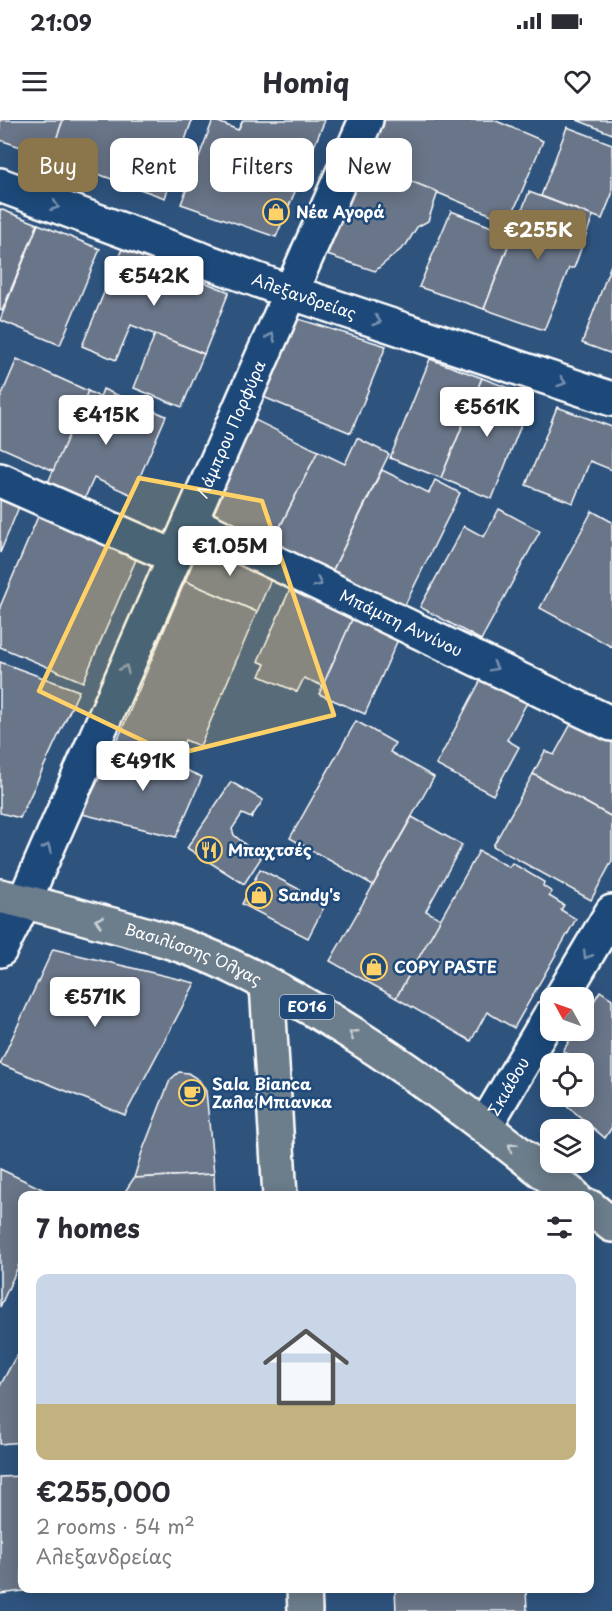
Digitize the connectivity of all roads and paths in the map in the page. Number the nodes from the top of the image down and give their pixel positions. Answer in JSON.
{"nodes":[{"id":1,"x":366,"y":120,"type":"edge"},
{"id":2,"x":0,"y":185,"type":"edge"},
{"id":3,"x":290,"y":292,"type":"junction"},
{"id":4,"x":612,"y":399,"type":"edge"},
{"id":5,"x":0,"y":480,"type":"edge"},
{"id":6,"x":190,"y":522,"type":"junction"},
{"id":7,"x":175,"y":557,"type":"junction"},
{"id":8,"x":612,"y":724,"type":"edge"},
{"id":9,"x":12,"y":899,"type":"edge"},
{"id":10,"x":612,"y":912,"type":"edge"},
{"id":11,"x":0,"y":950,"type":"edge"},
{"id":12,"x":267,"y":984,"type":"junction"},
{"id":13,"x":568,"y":987,"type":"edge"},
{"id":14,"x":540,"y":1033,"type":"edge"},
{"id":15,"x":485,"y":1126,"type":"junction"},
{"id":16,"x":280,"y":1191,"type":"edge"},
{"id":17,"x":568,"y":1191,"type":"edge"},
{"id":18,"x":594,"y":1211,"type":"edge"},
{"id":19,"x":612,"y":1225,"type":"edge"},
{"id":20,"x":304,"y":1593,"type":"edge"},
{"id":21,"x":305,"y":1611,"type":"edge"}],
"edges":[{"from":1,"to":3,"type":"street","name":"Λάμπρου Πορφύρα"},
{"from":2,"to":3,"type":"street","name":"Αλεξανδρείας","one_way":true},
{"from":3,"to":4,"type":"street","name":"Αλεξανδρείας","one_way":true},
{"from":6,"to":3,"type":"street","name":"Λάμπρου Πορφύρα","one_way":true},
{"from":5,"to":7,"type":"street"},
{"from":6,"to":7,"type":"street","name":"Λάμπρου Πορφύρα"},
{"from":6,"to":8,"type":"street","name":"Μπάμπη Αννίνου","one_way":true},
{"from":9,"to":7,"type":"street","name":"Λάμπρου Πορφύρα","one_way":true},
{"from":9,"to":11,"type":"street","name":"Λάμπρου Πορφύρα"},
{"from":12,"to":9,"type":"main road","name":"Βασιλίσσης Όλγας","number":"ΕΟ16","one_way":true},
{"from":10,"to":13,"type":"street","one_way":true},
{"from":15,"to":12,"type":"main road","name":"Βασιλίσσης Όλγας","number":"ΕΟ16","one_way":true},
{"from":12,"to":16,"type":"main road"},
{"from":14,"to":15,"type":"street","name":"Σκιάθου"},
{"from":17,"to":15,"type":"main road","name":"Βασιλίσσης Όλγας","number":"ΕΟ16","one_way":true},
{"from":18,"to":19,"type":"main road"},
{"from":20,"to":21,"type":"main road"}]}
